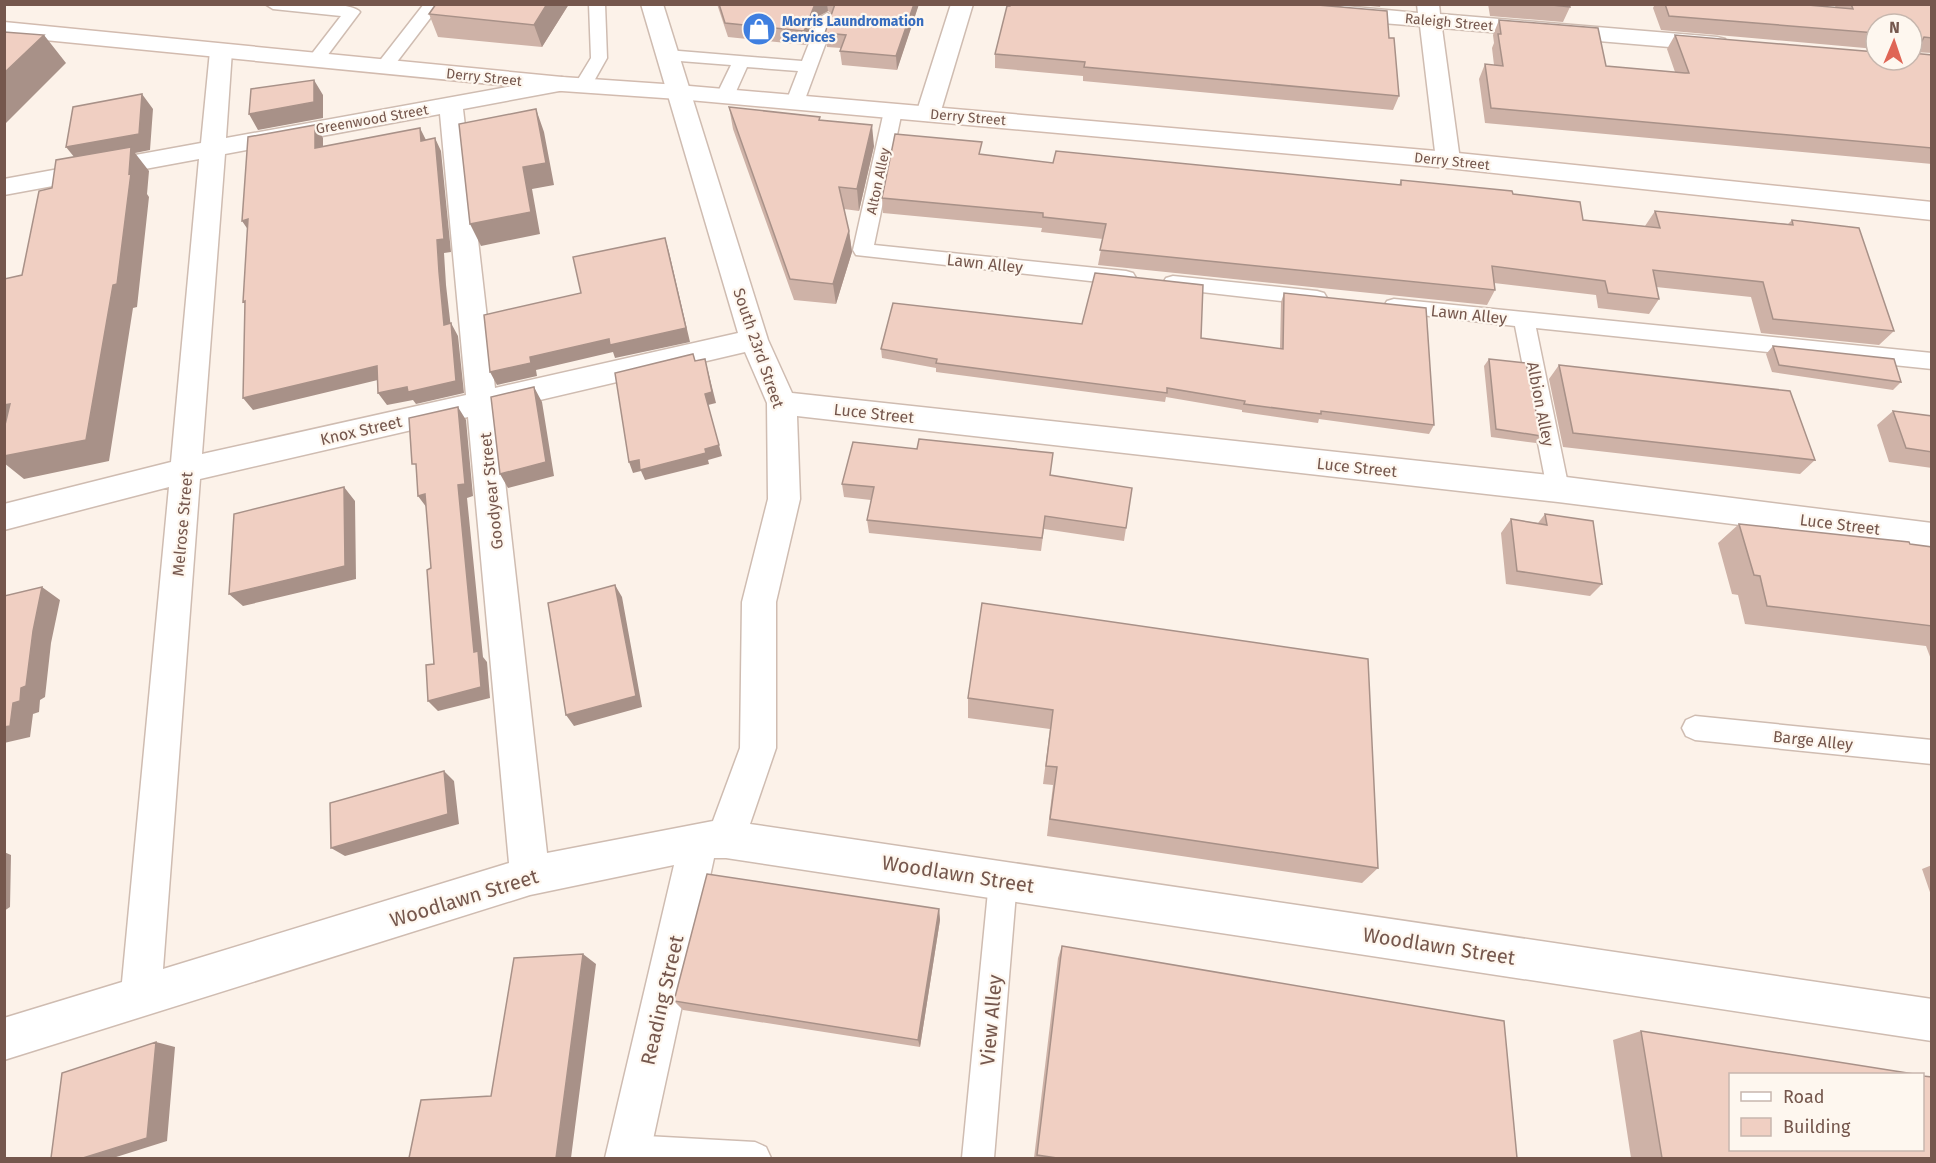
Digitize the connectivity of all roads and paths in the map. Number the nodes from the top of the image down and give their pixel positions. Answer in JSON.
{"nodes":[{"id":1,"x":273,"y":4,"type":"edge"},
{"id":2,"x":433,"y":4,"type":"edge"},
{"id":3,"x":597,"y":4,"type":"edge"},
{"id":4,"x":652,"y":4,"type":"edge"},
{"id":5,"x":962,"y":4,"type":"edge"},
{"id":6,"x":355,"y":8,"type":"edge"},
{"id":7,"x":1328,"y":12,"type":"edge"},
{"id":8,"x":1429,"y":13,"type":"edge"},
{"id":9,"x":827,"y":18,"type":"edge"},
{"id":10,"x":4,"y":29,"type":"edge"},
{"id":11,"x":1735,"y":46,"type":"edge"},
{"id":12,"x":221,"y":51,"type":"junction"},
{"id":13,"x":667,"y":55,"type":"junction"},
{"id":14,"x":315,"y":60,"type":"junction"},
{"id":15,"x":741,"y":62,"type":"junction"},
{"id":16,"x":384,"y":67,"type":"junction"},
{"id":17,"x":808,"y":67,"type":"junction"},
{"id":18,"x":573,"y":85,"type":"junction"},
{"id":19,"x":678,"y":92,"type":"junction"},
{"id":20,"x":725,"y":96,"type":"junction"},
{"id":21,"x":795,"y":102,"type":"junction"},
{"id":22,"x":451,"y":105,"type":"junction"},
{"id":23,"x":893,"y":111,"type":"junction"},
{"id":24,"x":928,"y":114,"type":"junction"},
{"id":25,"x":213,"y":148,"type":"junction"},
{"id":26,"x":1448,"y":160,"type":"junction"},
{"id":27,"x":4,"y":187,"type":"edge"},
{"id":28,"x":1932,"y":211,"type":"edge"},
{"id":29,"x":863,"y":250,"type":"joint"},
{"id":30,"x":1335,"y":300,"type":"edge"},
{"id":31,"x":1370,"y":304,"type":"edge"},
{"id":32,"x":1524,"y":320,"type":"junction"},
{"id":33,"x":754,"y":340,"type":"junction"},
{"id":34,"x":1932,"y":361,"type":"edge"},
{"id":35,"x":482,"y":403,"type":"junction"},
{"id":36,"x":782,"y":403,"type":"junction"},
{"id":37,"x":186,"y":470,"type":"junction"},
{"id":38,"x":1558,"y":489,"type":"junction"},
{"id":39,"x":4,"y":517,"type":"edge"},
{"id":40,"x":1932,"y":536,"type":"edge"},
{"id":41,"x":1695,"y":728,"type":"dead end"},
{"id":42,"x":1932,"y":752,"type":"edge"},
{"id":43,"x":712,"y":840,"type":"junction"},
{"id":44,"x":531,"y":876,"type":"junction"},
{"id":45,"x":1003,"y":881,"type":"junction"},
{"id":46,"x":141,"y":996,"type":"junction"},
{"id":47,"x":1932,"y":1020,"type":"edge"},
{"id":48,"x":4,"y":1039,"type":"edge"},
{"id":49,"x":627,"y":1155,"type":"edge"},
{"id":50,"x":755,"y":1158,"type":"edge"},
{"id":51,"x":978,"y":1158,"type":"edge"}],
"edges":[{"from":1,"to":6,"type":"lane"},
{"from":2,"to":16,"type":"lane"},
{"from":3,"to":18,"type":"lane"},
{"from":4,"to":13,"type":"street","name":"South 23rd Street"},
{"from":5,"to":24,"type":"street"},
{"from":6,"to":14,"type":"lane"},
{"from":7,"to":8,"type":"street","name":"Raleigh Street"},
{"from":8,"to":11,"type":"street","name":"Raleigh Street"},
{"from":8,"to":26,"type":"street"},
{"from":9,"to":17,"type":"lane"},
{"from":10,"to":12,"type":"street","name":"Derry Street"},
{"from":12,"to":14,"type":"street","name":"Derry Street"},
{"from":12,"to":25,"type":"street","name":"Melrose Street"},
{"from":13,"to":15,"type":"lane"},
{"from":13,"to":19,"type":"street","name":"South 23rd Street"},
{"from":14,"to":16,"type":"street","name":"Derry Street"},
{"from":15,"to":17,"type":"lane"},
{"from":15,"to":20,"type":"lane"},
{"from":16,"to":18,"type":"street","name":"Derry Street"},
{"from":17,"to":21,"type":"lane"},
{"from":18,"to":19,"type":"street","name":"Derry Street"},
{"from":18,"to":22,"type":"street","name":"Greenwood Street"},
{"from":19,"to":20,"type":"street","name":"Derry Street"},
{"from":19,"to":33,"type":"street","name":"South 23rd Street"},
{"from":20,"to":21,"type":"street","name":"Derry Street"},
{"from":21,"to":23,"type":"street","name":"Derry Street"},
{"from":22,"to":25,"type":"street","name":"Greenwood Street"},
{"from":22,"to":35,"type":"street","name":"Goodyear Street"},
{"from":23,"to":24,"type":"street","name":"Derry Street"},
{"from":23,"to":29,"type":"lane","name":"Alton Alley"},
{"from":24,"to":26,"type":"street","name":"Derry Street"},
{"from":25,"to":27,"type":"street","name":"Greenwood Street"},
{"from":25,"to":37,"type":"street","name":"Melrose Street"},
{"from":26,"to":28,"type":"street","name":"Derry Street"},
{"from":29,"to":30,"type":"lane","name":"Lawn Alley"},
{"from":31,"to":32,"type":"lane","name":"Lawn Alley"},
{"from":32,"to":34,"type":"lane","name":"Lawn Alley"},
{"from":32,"to":38,"type":"lane","name":"Albion Alley"},
{"from":33,"to":35,"type":"street","name":"Knox Street"},
{"from":33,"to":36,"type":"street","name":"South 23rd Street"},
{"from":35,"to":37,"type":"street","name":"Knox Street"},
{"from":35,"to":44,"type":"street","name":"Goodyear Street"},
{"from":36,"to":38,"type":"street","name":"Luce Street"},
{"from":36,"to":43,"type":"street","name":"South 23rd Street"},
{"from":37,"to":39,"type":"street","name":"Knox Street"},
{"from":37,"to":46,"type":"street","name":"Melrose Street"},
{"from":38,"to":40,"type":"street","name":"Luce Street"},
{"from":41,"to":42,"type":"lane","name":"Barge Alley"},
{"from":43,"to":44,"type":"street","name":"Woodlawn Street"},
{"from":43,"to":45,"type":"street","name":"Woodlawn Street"},
{"from":43,"to":49,"type":"street","name":"Reading Street"},
{"from":44,"to":46,"type":"street","name":"Woodlawn Street"},
{"from":45,"to":47,"type":"street","name":"Woodlawn Street"},
{"from":45,"to":51,"type":"lane","name":"View Alley"},
{"from":46,"to":48,"type":"street","name":"Woodlawn Street"},
{"from":49,"to":50,"type":"lane"}]}
